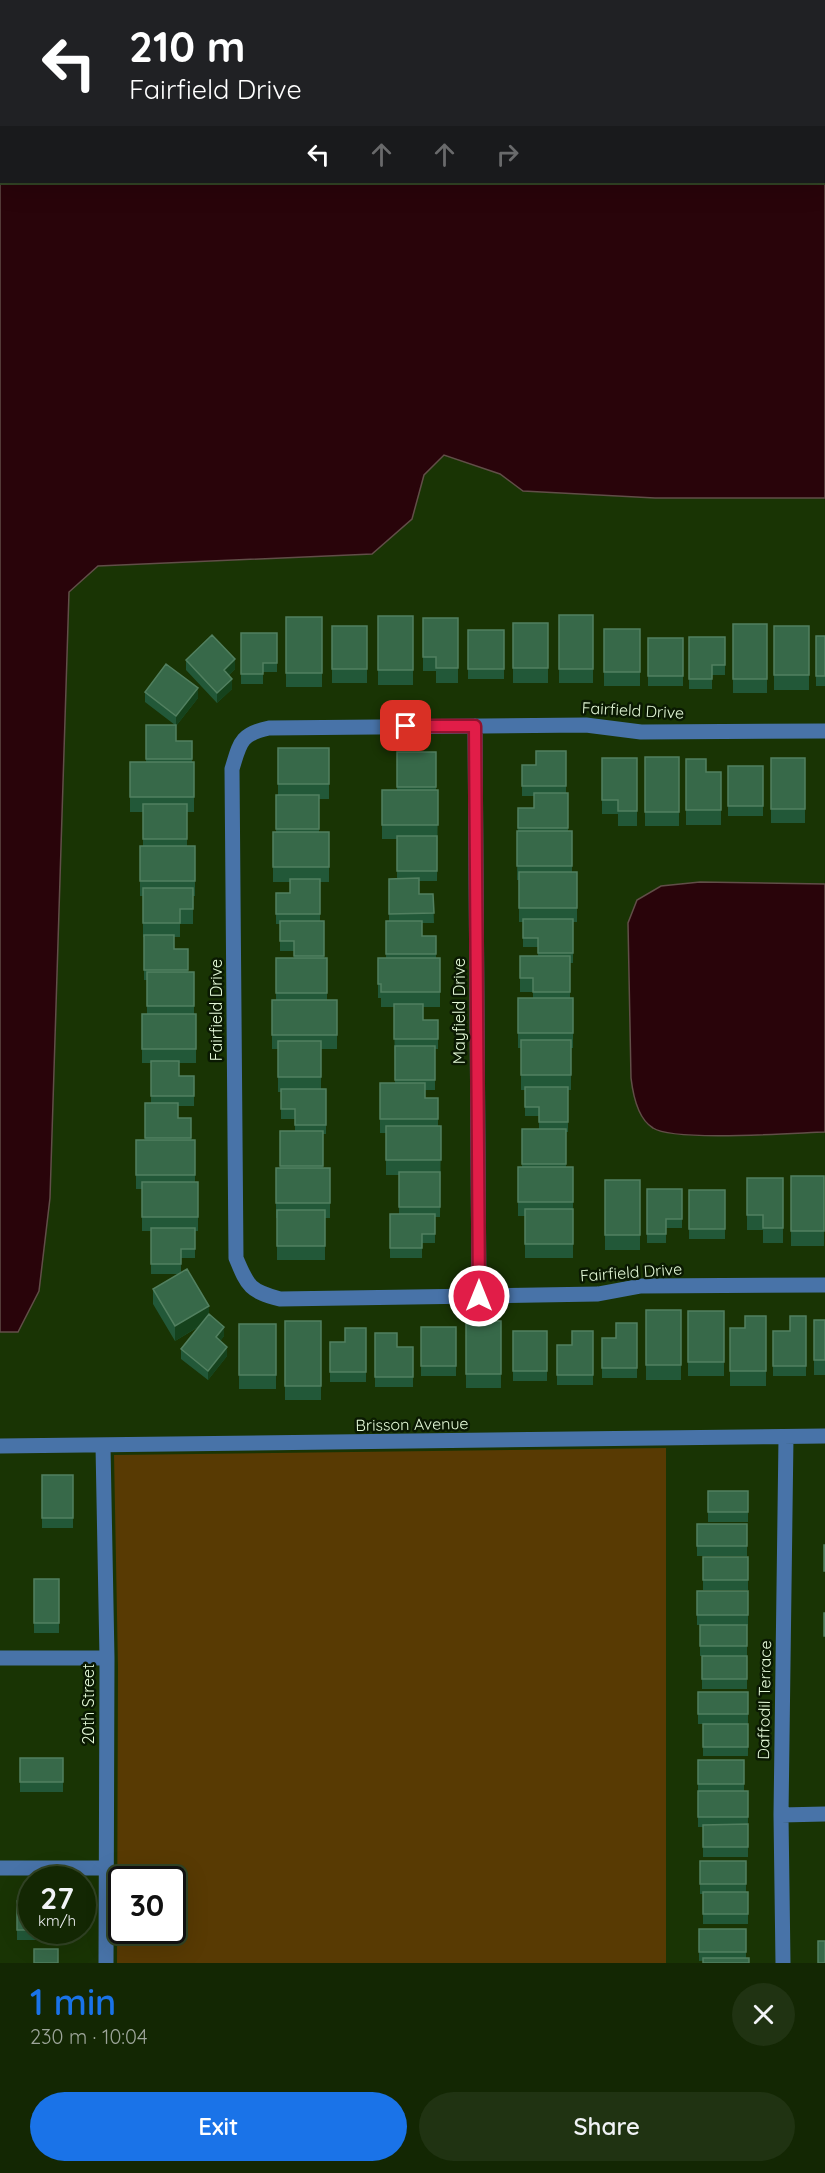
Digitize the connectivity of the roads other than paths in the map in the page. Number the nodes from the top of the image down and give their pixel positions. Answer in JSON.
{"nodes":[{"id":1,"x":475,"y":726,"type":"junction"},
{"id":2,"x":825,"y":731,"type":"edge"},
{"id":3,"x":825,"y":1285,"type":"edge"},
{"id":4,"x":479,"y":1296,"type":"junction"},
{"id":5,"x":825,"y":1436,"type":"edge"},
{"id":6,"x":786,"y":1437,"type":"junction"},
{"id":7,"x":0,"y":1446,"type":"edge"},
{"id":8,"x":103,"y":1446,"type":"junction"},
{"id":9,"x":0,"y":1658,"type":"edge"},
{"id":10,"x":107,"y":1658,"type":"junction"},
{"id":11,"x":825,"y":1814,"type":"edge"},
{"id":12,"x":781,"y":1815,"type":"junction"},
{"id":13,"x":0,"y":1868,"type":"edge"},
{"id":14,"x":106,"y":1868,"type":"junction"},
{"id":15,"x":106,"y":1963,"type":"edge"},
{"id":16,"x":783,"y":1963,"type":"edge"}],
"edges":[{"from":1,"to":2,"type":"street","name":"Fairfield Drive"},
{"from":1,"to":4,"type":"street","name":"Mayfield Drive"},
{"from":1,"to":4,"type":"street","name":"Fairfield Drive"},
{"from":3,"to":4,"type":"street","name":"Fairfield Drive"},
{"from":5,"to":6,"type":"street","name":"Brisson Avenue"},
{"from":6,"to":8,"type":"street","name":"Brisson Avenue"},
{"from":6,"to":12,"type":"street","name":"Daffodil Terrace"},
{"from":7,"to":8,"type":"street","name":"Brisson Avenue"},
{"from":8,"to":10,"type":"street","name":"20th Street"},
{"from":9,"to":10,"type":"street"},
{"from":10,"to":14,"type":"street","name":"20th Street"},
{"from":11,"to":12,"type":"street"},
{"from":12,"to":16,"type":"street","name":"Daffodil Terrace"},
{"from":13,"to":14,"type":"street"},
{"from":14,"to":15,"type":"street","name":"20th Street"}]}
